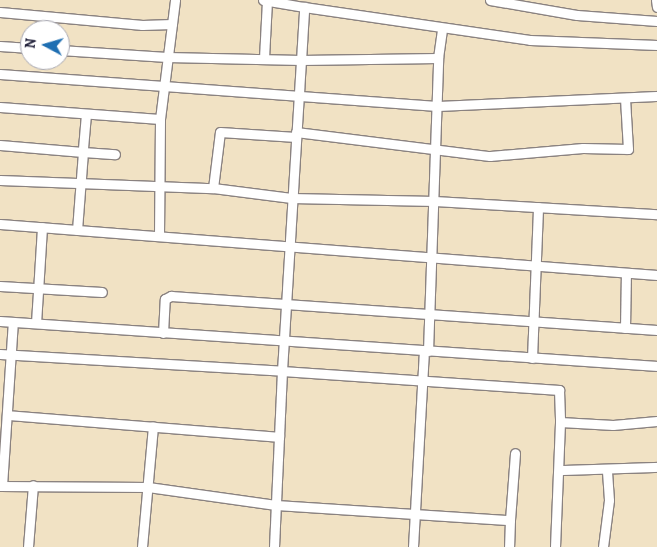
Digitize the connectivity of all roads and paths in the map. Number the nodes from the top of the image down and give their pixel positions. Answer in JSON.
{"nodes":[{"id":1,"x":175,"y":0,"type":"edge"},
{"id":2,"x":265,"y":0,"type":"edge"},
{"id":3,"x":490,"y":0,"type":"edge"},
{"id":4,"x":656,"y":0,"type":"edge"},
{"id":5,"x":307,"y":5,"type":"edge"},
{"id":6,"x":657,"y":8,"type":"edge"},
{"id":7,"x":0,"y":12,"type":"edge"},
{"id":8,"x":657,"y":21,"type":"edge"},
{"id":9,"x":172,"y":24,"type":"junction"},
{"id":10,"x":442,"y":30,"type":"junction"},
{"id":11,"x":657,"y":45,"type":"edge"},
{"id":12,"x":0,"y":46,"type":"edge"},
{"id":13,"x":20,"y":47,"type":"edge"},
{"id":14,"x":70,"y":51,"type":"edge"},
{"id":15,"x":167,"y":57,"type":"junction"},
{"id":16,"x":264,"y":58,"type":"junction"},
{"id":17,"x":438,"y":58,"type":"junction"},
{"id":18,"x":301,"y":60,"type":"junction"},
{"id":19,"x":0,"y":74,"type":"edge"},
{"id":20,"x":165,"y":88,"type":"junction"},
{"id":21,"x":299,"y":95,"type":"junction"},
{"id":22,"x":657,"y":96,"type":"edge"},
{"id":23,"x":625,"y":98,"type":"junction"},
{"id":24,"x":437,"y":106,"type":"junction"},
{"id":25,"x":0,"y":107,"type":"edge"},
{"id":26,"x":86,"y":114,"type":"junction"},
{"id":27,"x":160,"y":119,"type":"junction"},
{"id":28,"x":296,"y":134,"type":"junction"},
{"id":29,"x":0,"y":145,"type":"edge"},
{"id":30,"x":435,"y":150,"type":"junction"},
{"id":31,"x":83,"y":152,"type":"junction"},
{"id":32,"x":116,"y":154,"type":"dead end"},
{"id":33,"x":0,"y":180,"type":"edge"},
{"id":34,"x":81,"y":183,"type":"junction"},
{"id":35,"x":161,"y":187,"type":"junction"},
{"id":36,"x":214,"y":188,"type":"junction"},
{"id":37,"x":291,"y":198,"type":"junction"},
{"id":38,"x":435,"y":201,"type":"junction"},
{"id":39,"x":538,"y":207,"type":"junction"},
{"id":40,"x":657,"y":214,"type":"edge"},
{"id":41,"x":0,"y":224,"type":"edge"},
{"id":42,"x":42,"y":227,"type":"junction"},
{"id":43,"x":78,"y":230,"type":"junction"},
{"id":44,"x":159,"y":235,"type":"junction"},
{"id":45,"x":290,"y":246,"type":"junction"},
{"id":46,"x":432,"y":260,"type":"junction"},
{"id":47,"x":536,"y":267,"type":"junction"},
{"id":48,"x":626,"y":273,"type":"junction"},
{"id":49,"x":657,"y":275,"type":"edge"},
{"id":50,"x":0,"y":286,"type":"edge"},
{"id":51,"x":40,"y":288,"type":"junction"},
{"id":52,"x":102,"y":292,"type":"dead end"},
{"id":53,"x":286,"y":302,"type":"junction"},
{"id":54,"x":430,"y":314,"type":"junction"},
{"id":55,"x":0,"y":321,"type":"edge"},
{"id":56,"x":534,"y":321,"type":"junction"},
{"id":57,"x":13,"y":322,"type":"junction"},
{"id":58,"x":36,"y":323,"type":"junction"},
{"id":59,"x":625,"y":328,"type":"junction"},
{"id":60,"x":657,"y":330,"type":"edge"},
{"id":61,"x":163,"y":333,"type":"junction"},
{"id":62,"x":283,"y":342,"type":"junction"},
{"id":63,"x":426,"y":351,"type":"junction"},
{"id":64,"x":0,"y":354,"type":"edge"},
{"id":65,"x":11,"y":354,"type":"junction"},
{"id":66,"x":532,"y":358,"type":"junction"},
{"id":67,"x":657,"y":366,"type":"edge"},
{"id":68,"x":282,"y":371,"type":"junction"},
{"id":69,"x":421,"y":380,"type":"junction"},
{"id":70,"x":5,"y":412,"type":"edge"},
{"id":71,"x":657,"y":421,"type":"edge"},
{"id":72,"x":560,"y":422,"type":"junction"},
{"id":73,"x":153,"y":427,"type":"junction"},
{"id":74,"x":279,"y":437,"type":"junction"},
{"id":75,"x":515,"y":453,"type":"dead end"},
{"id":76,"x":657,"y":467,"type":"edge"},
{"id":77,"x":607,"y":469,"type":"junction"},
{"id":78,"x":560,"y":470,"type":"junction"},
{"id":79,"x":33,"y":485,"type":"junction"},
{"id":80,"x":1,"y":486,"type":"edge"},
{"id":81,"x":148,"y":487,"type":"junction"},
{"id":82,"x":276,"y":505,"type":"junction"},
{"id":83,"x":415,"y":516,"type":"junction"},
{"id":84,"x":510,"y":520,"type":"junction"},
{"id":85,"x":28,"y":547,"type":"edge"},
{"id":86,"x":142,"y":547,"type":"edge"},
{"id":87,"x":274,"y":547,"type":"edge"},
{"id":88,"x":413,"y":547,"type":"edge"},
{"id":89,"x":509,"y":547,"type":"edge"},
{"id":90,"x":555,"y":547,"type":"edge"},
{"id":91,"x":603,"y":547,"type":"edge"}],
"edges":[{"from":1,"to":9,"type":"street"},
{"from":2,"to":5,"type":"street"},
{"from":2,"to":16,"type":"street"},
{"from":3,"to":8,"type":"street"},
{"from":4,"to":6,"type":"street"},
{"from":5,"to":10,"type":"street"},
{"from":5,"to":18,"type":"street"},
{"from":7,"to":9,"type":"street"},
{"from":9,"to":15,"type":"street"},
{"from":10,"to":11,"type":"street"},
{"from":10,"to":17,"type":"street"},
{"from":12,"to":13,"type":"street"},
{"from":14,"to":15,"type":"street"},
{"from":15,"to":16,"type":"street"},
{"from":15,"to":20,"type":"street"},
{"from":16,"to":18,"type":"street"},
{"from":17,"to":18,"type":"street"},
{"from":17,"to":24,"type":"street"},
{"from":18,"to":21,"type":"street"},
{"from":19,"to":20,"type":"street"},
{"from":20,"to":21,"type":"street"},
{"from":20,"to":27,"type":"street"},
{"from":21,"to":24,"type":"street"},
{"from":21,"to":28,"type":"street"},
{"from":22,"to":23,"type":"street"},
{"from":23,"to":24,"type":"street"},
{"from":23,"to":30,"type":"street"},
{"from":24,"to":30,"type":"street"},
{"from":25,"to":26,"type":"street"},
{"from":26,"to":27,"type":"street"},
{"from":26,"to":31,"type":"street"},
{"from":27,"to":35,"type":"street"},
{"from":28,"to":30,"type":"street"},
{"from":28,"to":36,"type":"street"},
{"from":28,"to":37,"type":"street"},
{"from":29,"to":31,"type":"street"},
{"from":30,"to":38,"type":"street"},
{"from":31,"to":32,"type":"street"},
{"from":31,"to":34,"type":"street"},
{"from":33,"to":34,"type":"street"},
{"from":34,"to":35,"type":"street"},
{"from":34,"to":43,"type":"street"},
{"from":35,"to":36,"type":"street"},
{"from":35,"to":44,"type":"street"},
{"from":36,"to":37,"type":"street"},
{"from":37,"to":38,"type":"street"},
{"from":37,"to":45,"type":"street"},
{"from":38,"to":39,"type":"street"},
{"from":38,"to":46,"type":"street"},
{"from":39,"to":40,"type":"street"},
{"from":39,"to":47,"type":"street"},
{"from":41,"to":42,"type":"street"},
{"from":42,"to":43,"type":"street"},
{"from":42,"to":51,"type":"street"},
{"from":43,"to":44,"type":"street"},
{"from":44,"to":45,"type":"street"},
{"from":45,"to":46,"type":"street"},
{"from":45,"to":53,"type":"street"},
{"from":46,"to":47,"type":"street"},
{"from":46,"to":54,"type":"street"},
{"from":47,"to":48,"type":"street"},
{"from":47,"to":56,"type":"street"},
{"from":48,"to":49,"type":"street"},
{"from":48,"to":59,"type":"street"},
{"from":50,"to":51,"type":"street"},
{"from":51,"to":52,"type":"street"},
{"from":51,"to":58,"type":"street"},
{"from":53,"to":54,"type":"street"},
{"from":53,"to":61,"type":"street"},
{"from":53,"to":62,"type":"street"},
{"from":54,"to":56,"type":"street"},
{"from":54,"to":63,"type":"street"},
{"from":55,"to":57,"type":"street"},
{"from":56,"to":59,"type":"street"},
{"from":56,"to":66,"type":"street"},
{"from":57,"to":58,"type":"street"},
{"from":57,"to":65,"type":"street"},
{"from":58,"to":61,"type":"street"},
{"from":59,"to":60,"type":"street"},
{"from":61,"to":62,"type":"street"},
{"from":62,"to":63,"type":"street"},
{"from":62,"to":68,"type":"street"},
{"from":63,"to":66,"type":"street"},
{"from":63,"to":69,"type":"street"},
{"from":64,"to":65,"type":"street"},
{"from":65,"to":68,"type":"street"},
{"from":65,"to":70,"type":"street"},
{"from":66,"to":67,"type":"street"},
{"from":68,"to":69,"type":"street"},
{"from":68,"to":74,"type":"street"},
{"from":69,"to":72,"type":"street"},
{"from":69,"to":83,"type":"street"},
{"from":70,"to":73,"type":"street"},
{"from":70,"to":80,"type":"street"},
{"from":71,"to":72,"type":"street"},
{"from":72,"to":78,"type":"street"},
{"from":73,"to":74,"type":"street"},
{"from":73,"to":81,"type":"street"},
{"from":74,"to":82,"type":"street"},
{"from":75,"to":84,"type":"street"},
{"from":76,"to":77,"type":"street"},
{"from":77,"to":78,"type":"street"},
{"from":77,"to":91,"type":"street"},
{"from":78,"to":90,"type":"street"},
{"from":79,"to":80,"type":"street"},
{"from":79,"to":81,"type":"street"},
{"from":79,"to":85,"type":"street"},
{"from":81,"to":82,"type":"street"},
{"from":81,"to":86,"type":"street"},
{"from":82,"to":83,"type":"street"},
{"from":82,"to":87,"type":"street"},
{"from":83,"to":84,"type":"street"},
{"from":83,"to":88,"type":"street"},
{"from":84,"to":89,"type":"street"}]}
